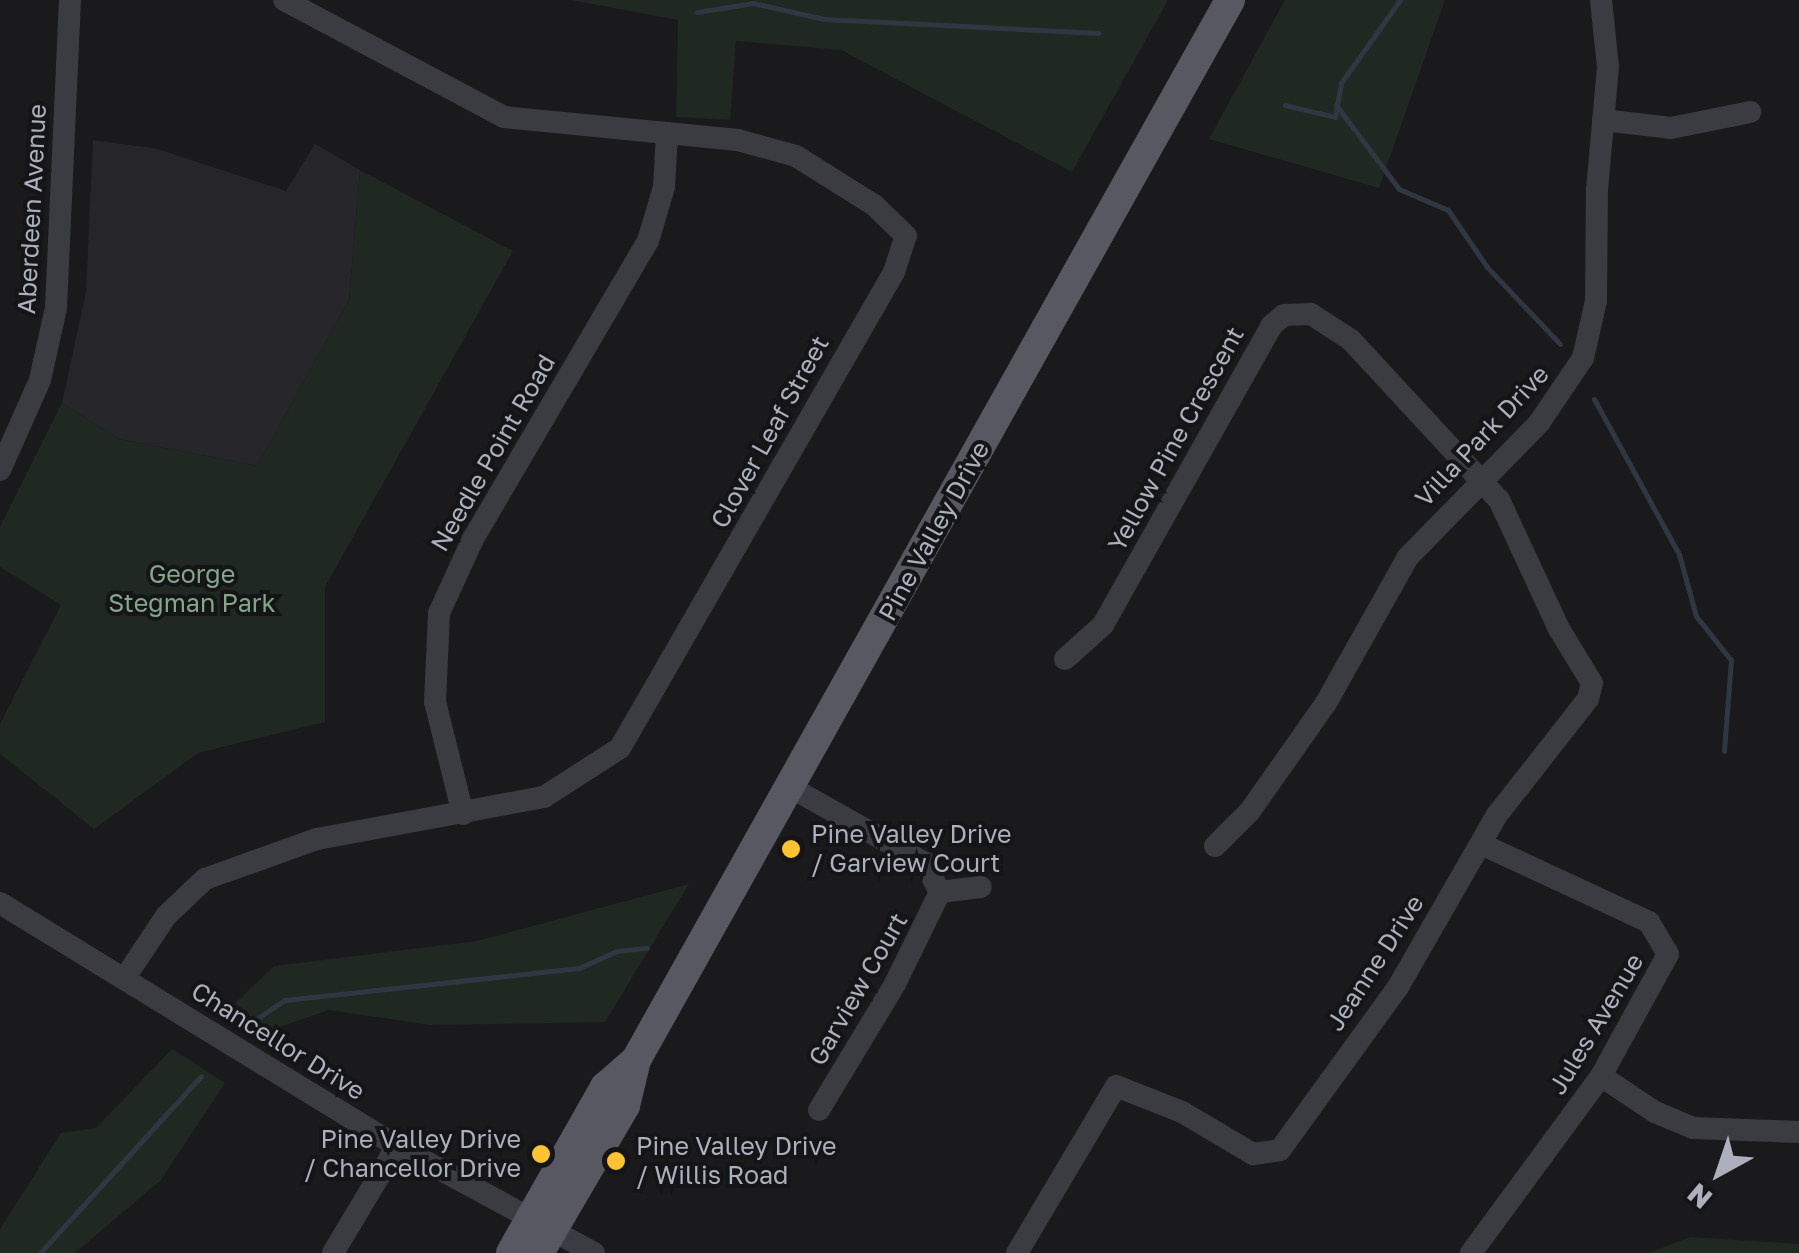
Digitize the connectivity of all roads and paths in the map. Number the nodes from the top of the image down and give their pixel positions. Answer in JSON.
{"nodes":[{"id":1,"x":70,"y":0,"type":"edge"},
{"id":2,"x":284,"y":0,"type":"edge"},
{"id":3,"x":1230,"y":0,"type":"edge"},
{"id":4,"x":1601,"y":0,"type":"edge"},
{"id":5,"x":1750,"y":112,"type":"dead end"},
{"id":6,"x":1603,"y":120,"type":"junction"},
{"id":7,"x":667,"y":134,"type":"junction"},
{"id":8,"x":0,"y":470,"type":"edge"},
{"id":9,"x":1481,"y":481,"type":"junction"},
{"id":10,"x":1064,"y":659,"type":"dead end"},
{"id":11,"x":790,"y":786,"type":"junction"},
{"id":12,"x":464,"y":814,"type":"junction"},
{"id":13,"x":1481,"y":844,"type":"junction"},
{"id":14,"x":1214,"y":846,"type":"dead end"},
{"id":15,"x":981,"y":887,"type":"dead end"},
{"id":16,"x":940,"y":892,"type":"junction"},
{"id":17,"x":0,"y":902,"type":"edge"},
{"id":18,"x":124,"y":979,"type":"junction"},
{"id":19,"x":1602,"y":1076,"type":"junction"},
{"id":20,"x":818,"y":1110,"type":"dead end"},
{"id":21,"x":1799,"y":1132,"type":"edge"},
{"id":22,"x":397,"y":1146,"type":"junction"},
{"id":23,"x":540,"y":1234,"type":"edge"},
{"id":24,"x":333,"y":1253,"type":"edge"},
{"id":25,"x":511,"y":1253,"type":"edge"},
{"id":26,"x":594,"y":1253,"type":"edge"},
{"id":27,"x":1017,"y":1253,"type":"edge"},
{"id":28,"x":1471,"y":1253,"type":"edge"}],
"edges":[{"from":1,"to":8,"type":"street","name":"Aberdeen Avenue"},
{"from":2,"to":7,"type":"street","name":"Clover Leaf Street"},
{"from":3,"to":11,"type":"main road","name":"Pine Valley Drive"},
{"from":4,"to":6,"type":"street","name":"Villa Park Drive"},
{"from":5,"to":6,"type":"street"},
{"from":6,"to":9,"type":"street","name":"Villa Park Drive"},
{"from":7,"to":12,"type":"street","name":"Needle Point Road"},
{"from":7,"to":12,"type":"street","name":"Clover Leaf Street"},
{"from":9,"to":10,"type":"street","name":"Yellow Pine Crescent"},
{"from":9,"to":13,"type":"street","name":"Jeanne Drive"},
{"from":9,"to":14,"type":"street","name":"Villa Park Drive"},
{"from":11,"to":16,"type":"street"},
{"from":11,"to":23,"type":"main road","name":"Pine Valley Drive"},
{"from":12,"to":18,"type":"street","name":"Clover Leaf Street"},
{"from":13,"to":19,"type":"street","name":"Jules Avenue"},
{"from":13,"to":27,"type":"street","name":"Jeanne Drive"},
{"from":15,"to":16,"type":"street"},
{"from":16,"to":20,"type":"street","name":"Garview Court"},
{"from":17,"to":18,"type":"street","name":"Chancellor Drive"},
{"from":18,"to":22,"type":"street","name":"Chancellor Drive"},
{"from":19,"to":21,"type":"street"},
{"from":19,"to":28,"type":"street","name":"Jules Avenue"},
{"from":22,"to":23,"type":"street","name":"Chancellor Drive"},
{"from":22,"to":24,"type":"street"},
{"from":23,"to":25,"type":"main road","name":"Pine Valley Drive"},
{"from":23,"to":26,"type":"street","name":"Chancellor Drive"}]}
